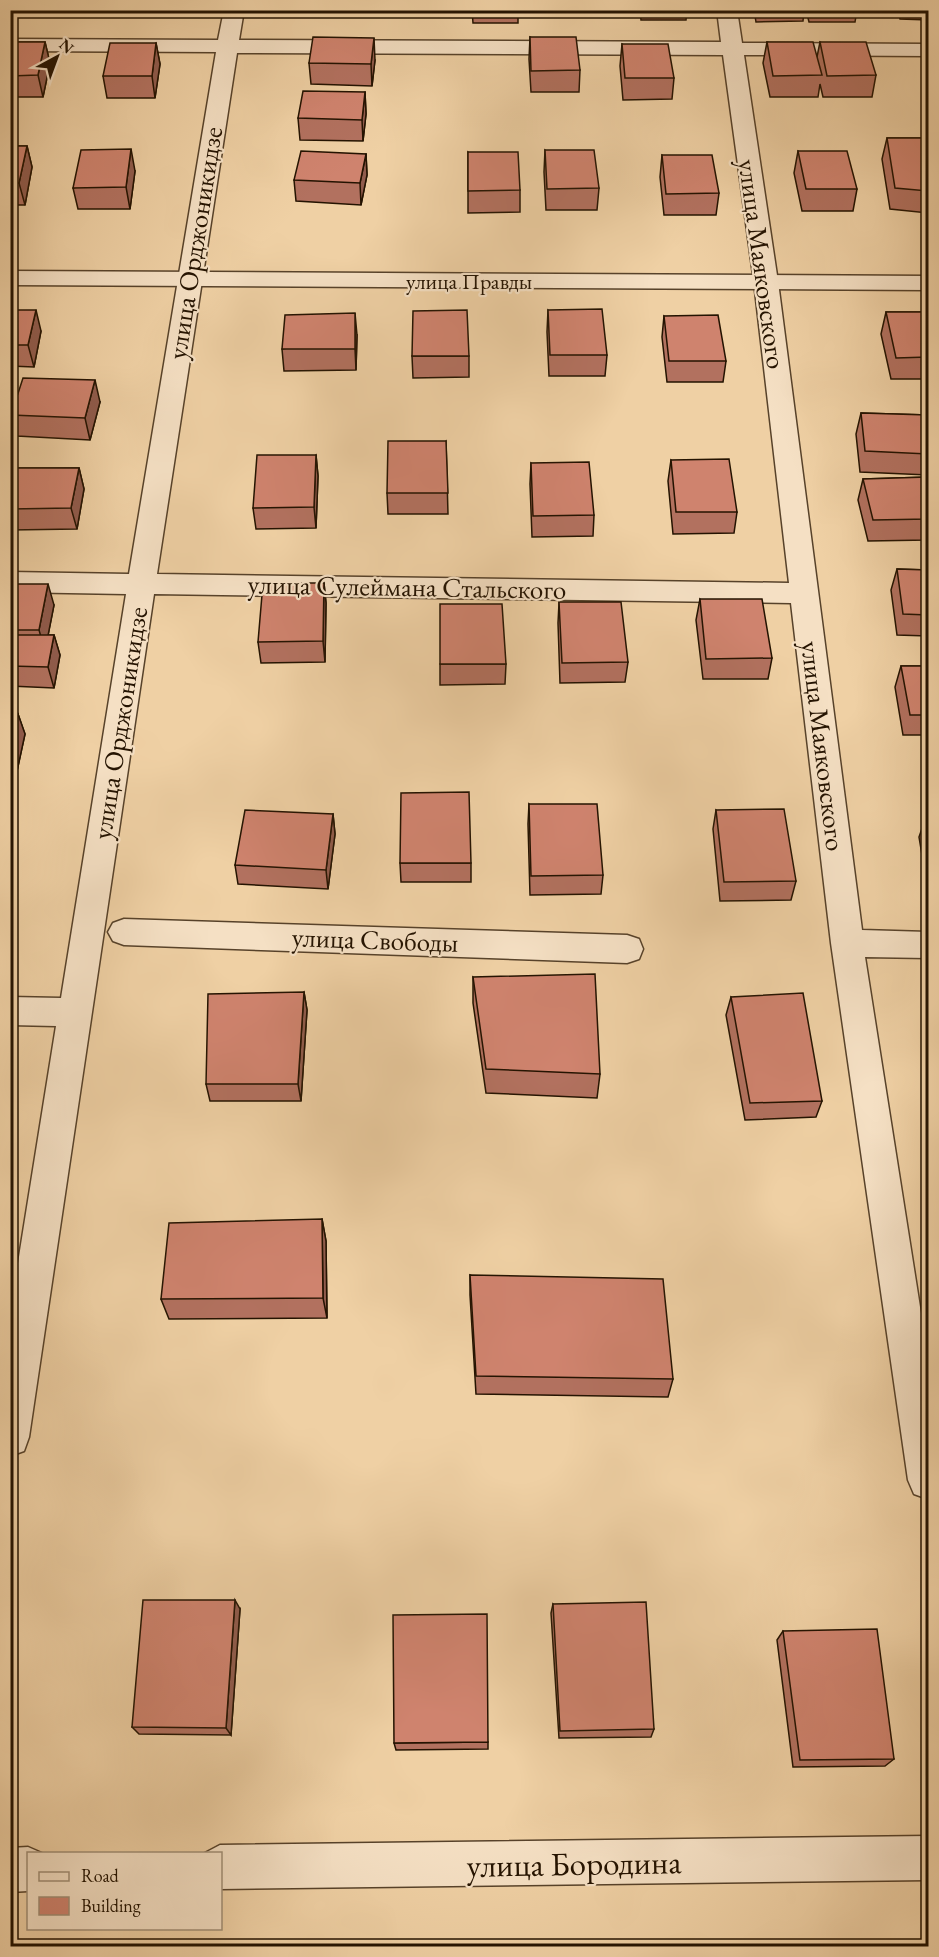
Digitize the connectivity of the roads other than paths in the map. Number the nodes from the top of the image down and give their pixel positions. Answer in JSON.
{"nodes":[{"id":1,"x":234,"y":10,"type":"edge"},
{"id":2,"x":727,"y":10,"type":"edge"},
{"id":3,"x":10,"y":45,"type":"edge"},
{"id":4,"x":228,"y":45,"type":"junction"},
{"id":5,"x":733,"y":48,"type":"junction"},
{"id":6,"x":928,"y":50,"type":"edge"},
{"id":7,"x":10,"y":278,"type":"edge"},
{"id":8,"x":188,"y":280,"type":"junction"},
{"id":9,"x":766,"y":282,"type":"junction"},
{"id":10,"x":928,"y":283,"type":"edge"},
{"id":11,"x":10,"y":582,"type":"edge"},
{"id":12,"x":142,"y":582,"type":"junction"},
{"id":13,"x":804,"y":593,"type":"junction"},
{"id":14,"x":124,"y":932,"type":"dead end"},
{"id":15,"x":847,"y":943,"type":"junction"},
{"id":16,"x":928,"y":945,"type":"edge"},
{"id":17,"x":627,"y":949,"type":"dead end"},
{"id":18,"x":10,"y":1011,"type":"edge"},
{"id":19,"x":76,"y":1012,"type":"junction"},
{"id":20,"x":10,"y":1437,"type":"edge"},
{"id":21,"x":928,"y":1480,"type":"edge"},
{"id":22,"x":928,"y":1858,"type":"edge"},
{"id":23,"x":222,"y":1867,"type":"edge"},
{"id":24,"x":27,"y":1869,"type":"edge"},
{"id":25,"x":10,"y":1870,"type":"edge"}],
"edges":[{"from":1,"to":4,"type":"street","name":"улица Орджоникидзе"},
{"from":2,"to":5,"type":"street","name":"улица Маяковского"},
{"from":3,"to":4,"type":"street"},
{"from":4,"to":5,"type":"street"},
{"from":4,"to":8,"type":"street","name":"улица Орджоникидзе"},
{"from":5,"to":6,"type":"street"},
{"from":5,"to":9,"type":"street","name":"улица Маяковского"},
{"from":7,"to":8,"type":"street","name":"улица Правды"},
{"from":8,"to":9,"type":"street","name":"улица Правды"},
{"from":8,"to":12,"type":"street","name":"улица Орджоникидзе"},
{"from":9,"to":10,"type":"street","name":"улица Правды"},
{"from":9,"to":13,"type":"street","name":"улица Маяковского"},
{"from":11,"to":12,"type":"street","name":"улица Сулеймана Стальского"},
{"from":12,"to":13,"type":"street","name":"улица Сулеймана Стальского"},
{"from":12,"to":19,"type":"street","name":"улица Орджоникидзе"},
{"from":13,"to":15,"type":"street","name":"улица Маяковского"},
{"from":14,"to":17,"type":"street","name":"улица Свободы"},
{"from":15,"to":16,"type":"street"},
{"from":15,"to":21,"type":"street","name":"улица Маяковского"},
{"from":18,"to":19,"type":"street"},
{"from":19,"to":20,"type":"street","name":"улица Орджоникидзе"},
{"from":22,"to":23,"type":"street","name":"улица Бородина"},
{"from":24,"to":25,"type":"street"}]}
